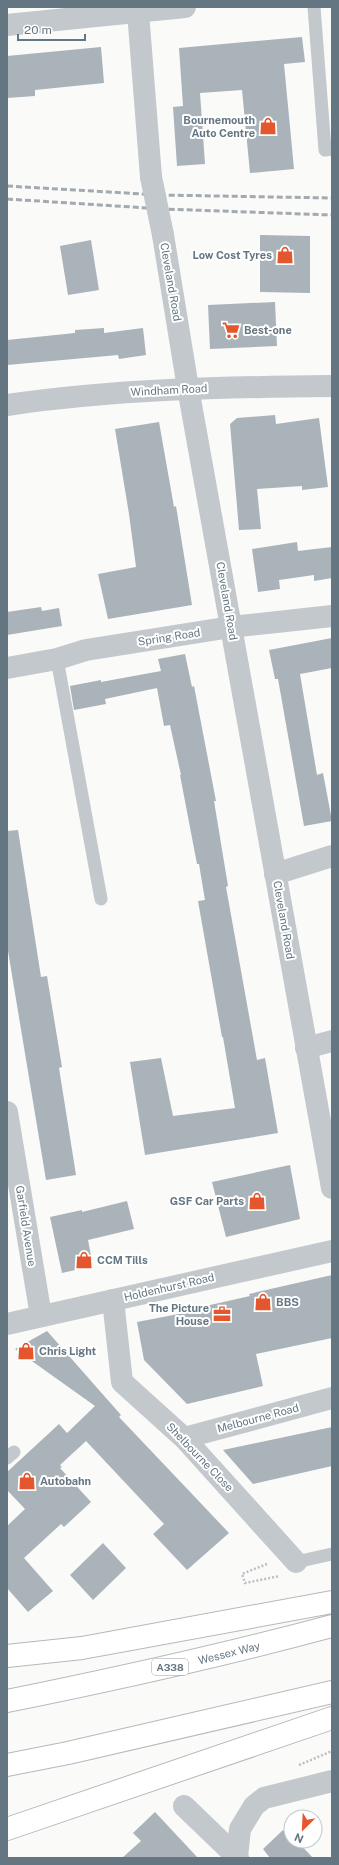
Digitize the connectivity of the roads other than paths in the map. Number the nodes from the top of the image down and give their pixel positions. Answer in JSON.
{"nodes":[{"id":1,"x":185,"y":7,"type":"edge"},
{"id":2,"x":314,"y":7,"type":"edge"},
{"id":3,"x":138,"y":12,"type":"junction"},
{"id":4,"x":7,"y":25,"type":"edge"},
{"id":5,"x":332,"y":149,"type":"edge"},
{"id":6,"x":332,"y":386,"type":"edge"},
{"id":7,"x":188,"y":388,"type":"junction"},
{"id":8,"x":7,"y":405,"type":"edge"},
{"id":9,"x":332,"y":616,"type":"edge"},
{"id":10,"x":231,"y":627,"type":"junction"},
{"id":11,"x":57,"y":659,"type":"junction"},
{"id":12,"x":7,"y":668,"type":"edge"},
{"id":13,"x":332,"y":856,"type":"edge"},
{"id":14,"x":275,"y":874,"type":"junction"},
{"id":15,"x":101,"y":900,"type":"dead end"},
{"id":16,"x":332,"y":1041,"type":"edge"},
{"id":17,"x":306,"y":1048,"type":"junction"},
{"id":18,"x":7,"y":1112,"type":"edge"},
{"id":19,"x":332,"y":1188,"type":"edge"},
{"id":20,"x":332,"y":1251,"type":"edge"},
{"id":21,"x":113,"y":1300,"type":"junction"},
{"id":22,"x":41,"y":1316,"type":"junction"},
{"id":23,"x":7,"y":1324,"type":"edge"},
{"id":24,"x":332,"y":1398,"type":"edge"},
{"id":25,"x":184,"y":1438,"type":"junction"},
{"id":26,"x":332,"y":1554,"type":"edge"},
{"id":27,"x":296,"y":1562,"type":"joint"},
{"id":28,"x":332,"y":1602,"type":"edge"},
{"id":29,"x":332,"y":1626,"type":"edge"},
{"id":30,"x":7,"y":1656,"type":"edge"},
{"id":31,"x":332,"y":1692,"type":"edge"},
{"id":32,"x":7,"y":1701,"type":"edge"},
{"id":33,"x":332,"y":1718,"type":"edge"},
{"id":34,"x":7,"y":1765,"type":"edge"},
{"id":35,"x":332,"y":1782,"type":"edge"},
{"id":36,"x":184,"y":1806,"type":"dead end"},
{"id":37,"x":7,"y":1829,"type":"edge"},
{"id":38,"x":238,"y":1858,"type":"edge"}],
"edges":[{"from":1,"to":3,"type":"street"},
{"from":2,"to":5,"type":"lane"},
{"from":3,"to":4,"type":"street"},
{"from":3,"to":7,"type":"street","name":"Cleveland Road","bridge":true},
{"from":6,"to":7,"type":"street","name":"Windham Road"},
{"from":7,"to":8,"type":"street","name":"Windham Road"},
{"from":7,"to":10,"type":"street","name":"Cleveland Road"},
{"from":9,"to":10,"type":"street","name":"Spring Road"},
{"from":10,"to":11,"type":"street","name":"Spring Road"},
{"from":10,"to":14,"type":"street","name":"Cleveland Road"},
{"from":11,"to":12,"type":"street","name":"Spring Road"},
{"from":11,"to":15,"type":"lane"},
{"from":13,"to":14,"type":"street"},
{"from":14,"to":17,"type":"street","name":"Cleveland Road"},
{"from":16,"to":17,"type":"street"},
{"from":17,"to":19,"type":"street","name":"Cleveland Road"},
{"from":18,"to":22,"type":"street","name":"Garfield Avenue"},
{"from":20,"to":21,"type":"street","name":"Holdenhurst Road"},
{"from":21,"to":22,"type":"street","name":"Holdenhurst Road"},
{"from":21,"to":25,"type":"street","name":"Shelbourne Close"},
{"from":22,"to":23,"type":"street","name":"Holdenhurst Road"},
{"from":24,"to":25,"type":"street","name":"Melbourne Road"},
{"from":25,"to":27,"type":"street","name":"Shelbourne Close"},
{"from":26,"to":27,"type":"lane"},
{"from":28,"to":30,"type":"highway"},
{"from":29,"to":32,"type":"highway","name":"Wessex Way","number":"A338"},
{"from":31,"to":34,"type":"highway"},
{"from":33,"to":37,"type":"highway"},
{"from":35,"to":38,"type":"street"},
{"from":36,"to":38,"type":"street"}]}
